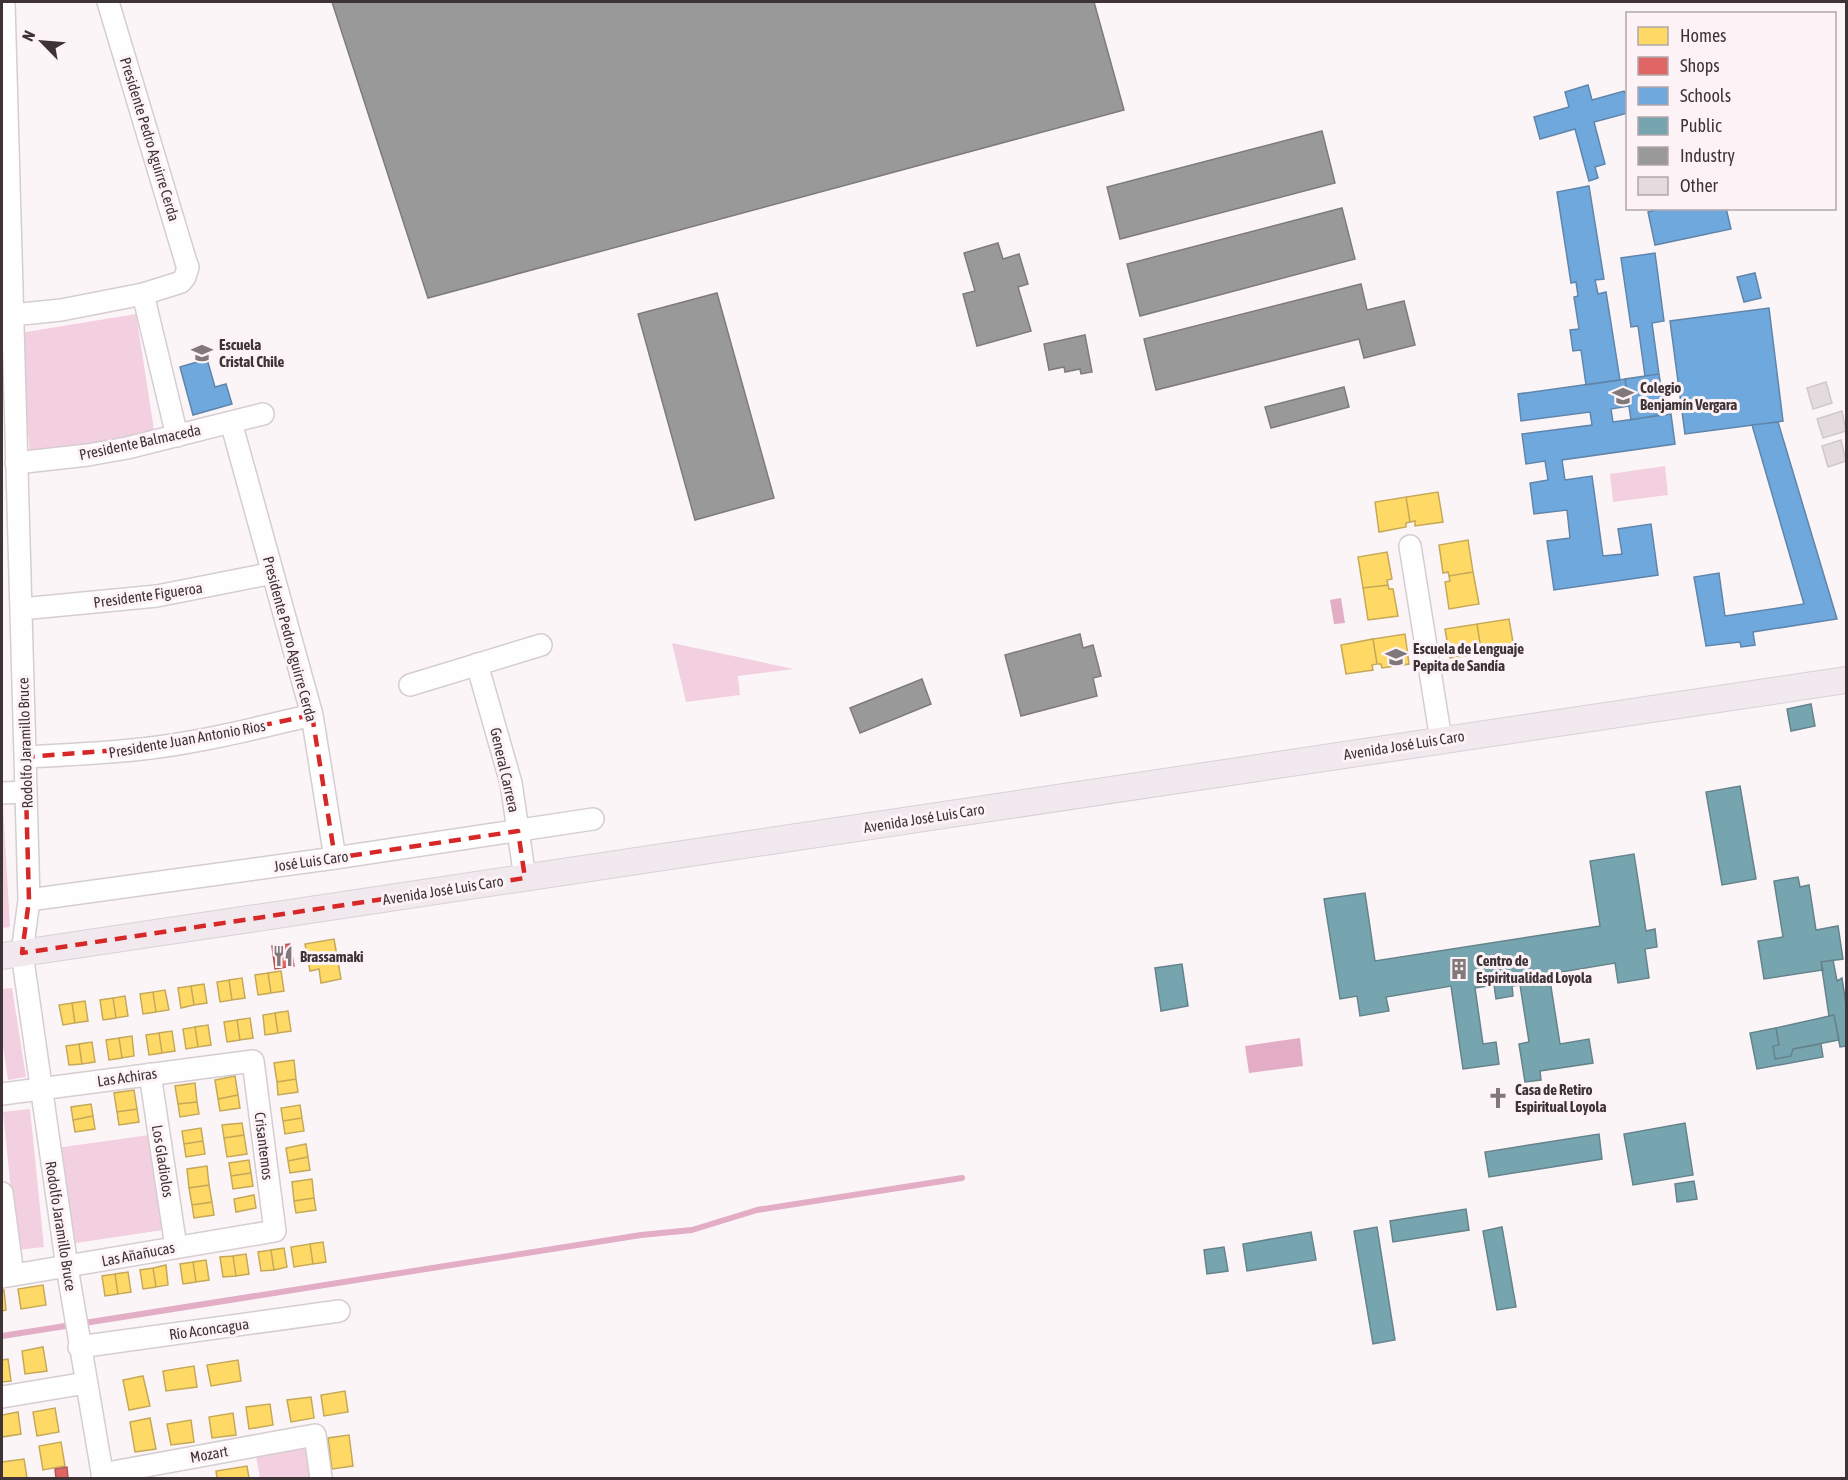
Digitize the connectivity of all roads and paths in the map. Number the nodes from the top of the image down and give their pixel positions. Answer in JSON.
{"nodes":[{"id":1,"x":108,"y":2,"type":"edge"},
{"id":2,"x":6,"y":3,"type":"edge"},
{"id":3,"x":5,"y":164,"type":"edge"},
{"id":4,"x":143,"y":294,"type":"junction"},
{"id":5,"x":9,"y":323,"type":"edge"},
{"id":6,"x":263,"y":414,"type":"dead end"},
{"id":7,"x":231,"y":422,"type":"junction"},
{"id":8,"x":177,"y":436,"type":"junction"},
{"id":9,"x":12,"y":473,"type":"edge"},
{"id":10,"x":1410,"y":546,"type":"dead end"},
{"id":11,"x":273,"y":573,"type":"junction"},
{"id":12,"x":21,"y":609,"type":"junction"},
{"id":13,"x":541,"y":645,"type":"dead end"},
{"id":14,"x":477,"y":664,"type":"junction"},
{"id":15,"x":1846,"y":680,"type":"edge"},
{"id":16,"x":410,"y":685,"type":"dead end"},
{"id":17,"x":312,"y":715,"type":"junction"},
{"id":18,"x":1441,"y":740,"type":"junction"},
{"id":19,"x":25,"y":757,"type":"junction"},
{"id":20,"x":26,"y":792,"type":"junction"},
{"id":21,"x":2,"y":793,"type":"edge"},
{"id":22,"x":593,"y":819,"type":"dead end"},
{"id":23,"x":518,"y":831,"type":"junction"},
{"id":24,"x":335,"y":858,"type":"junction"},
{"id":25,"x":525,"y":878,"type":"junction"},
{"id":26,"x":29,"y":900,"type":"junction"},
{"id":27,"x":12,"y":955,"type":"edge"},
{"id":28,"x":253,"y":1061,"type":"joint"},
{"id":29,"x":150,"y":1074,"type":"junction"},
{"id":30,"x":40,"y":1089,"type":"junction"},
{"id":31,"x":2,"y":1094,"type":"edge"},
{"id":32,"x":2,"y":1193,"type":"edge"},
{"id":33,"x":275,"y":1231,"type":"joint"},
{"id":34,"x":176,"y":1247,"type":"junction"},
{"id":35,"x":67,"y":1267,"type":"junction"},
{"id":36,"x":7,"y":1276,"type":"edge"},
{"id":37,"x":339,"y":1311,"type":"dead end"},
{"id":38,"x":79,"y":1347,"type":"junction"},
{"id":39,"x":86,"y":1383,"type":"junction"},
{"id":40,"x":2,"y":1397,"type":"edge"},
{"id":41,"x":103,"y":1476,"type":"edge"},
{"id":42,"x":321,"y":1479,"type":"edge"}],
"edges":[{"from":1,"to":4,"type":"street","name":"Presidente Pedro Aguirre Cerda"},
{"from":2,"to":3,"type":"street","name":"Rodolfo Jaramillo Bruce"},
{"from":3,"to":5,"type":"street","name":"Rodolfo Jaramillo Bruce"},
{"from":4,"to":5,"type":"street"},
{"from":4,"to":8,"type":"street"},
{"from":5,"to":9,"type":"street","name":"Rodolfo Jaramillo Bruce"},
{"from":6,"to":7,"type":"street","name":"Presidente Balmaceda"},
{"from":7,"to":8,"type":"street","name":"Presidente Balmaceda"},
{"from":7,"to":11,"type":"street","name":"Presidente Pedro Aguirre Cerda"},
{"from":8,"to":9,"type":"street","name":"Presidente Balmaceda"},
{"from":9,"to":12,"type":"street","name":"Rodolfo Jaramillo Bruce"},
{"from":10,"to":18,"type":"street"},
{"from":11,"to":12,"type":"street","name":"Presidente Figueroa"},
{"from":11,"to":17,"type":"street","name":"Presidente Pedro Aguirre Cerda"},
{"from":12,"to":19,"type":"street","name":"Rodolfo Jaramillo Bruce"},
{"from":13,"to":14,"type":"street"},
{"from":14,"to":16,"type":"street"},
{"from":14,"to":23,"type":"street","name":"General Carrera"},
{"from":15,"to":18,"type":"main road","name":"Avenida José Luis Caro"},
{"from":17,"to":19,"type":"street","name":"Presidente Juan Antonio Rios"},
{"from":17,"to":24,"type":"street","name":"Presidente Pedro Aguirre Cerda"},
{"from":18,"to":25,"type":"main road","name":"Avenida José Luis Caro"},
{"from":19,"to":20,"type":"street","name":"Rodolfo Jaramillo Bruce"},
{"from":20,"to":21,"type":"street"},
{"from":20,"to":26,"type":"street","name":"Rodolfo Jaramillo Bruce"},
{"from":22,"to":23,"type":"street","name":"José Luis Caro"},
{"from":23,"to":24,"type":"street","name":"José Luis Caro"},
{"from":23,"to":25,"type":"street","name":"General Carrera"},
{"from":24,"to":26,"type":"street","name":"José Luis Caro"},
{"from":25,"to":27,"type":"main road","name":"Avenida José Luis Caro"},
{"from":26,"to":27,"type":"street","name":"Rodolfo Jaramillo Bruce"},
{"from":27,"to":30,"type":"street","name":"Rodolfo Jaramillo Bruce"},
{"from":28,"to":29,"type":"street","name":"Las Achiras"},
{"from":28,"to":33,"type":"street","name":"Crisantemos"},
{"from":29,"to":30,"type":"street","name":"Las Achiras"},
{"from":29,"to":34,"type":"street","name":"Los Gladiolos"},
{"from":30,"to":31,"type":"street","name":"Las Achiras"},
{"from":30,"to":35,"type":"street","name":"Rodolfo Jaramillo Bruce"},
{"from":32,"to":36,"type":"street"},
{"from":33,"to":34,"type":"street","name":"Las Añañucas"},
{"from":34,"to":35,"type":"street","name":"Las Añañucas"},
{"from":35,"to":36,"type":"street","name":"Las Añañucas"},
{"from":35,"to":38,"type":"street","name":"Rodolfo Jaramillo Bruce"},
{"from":37,"to":38,"type":"street","name":"Río Aconcagua"},
{"from":38,"to":39,"type":"street","name":"Rodolfo Jaramillo Bruce"},
{"from":39,"to":40,"type":"street"},
{"from":39,"to":41,"type":"street","name":"Rodolfo Jaramillo Bruce"},
{"from":41,"to":42,"type":"street","name":"Mozart"}]}
